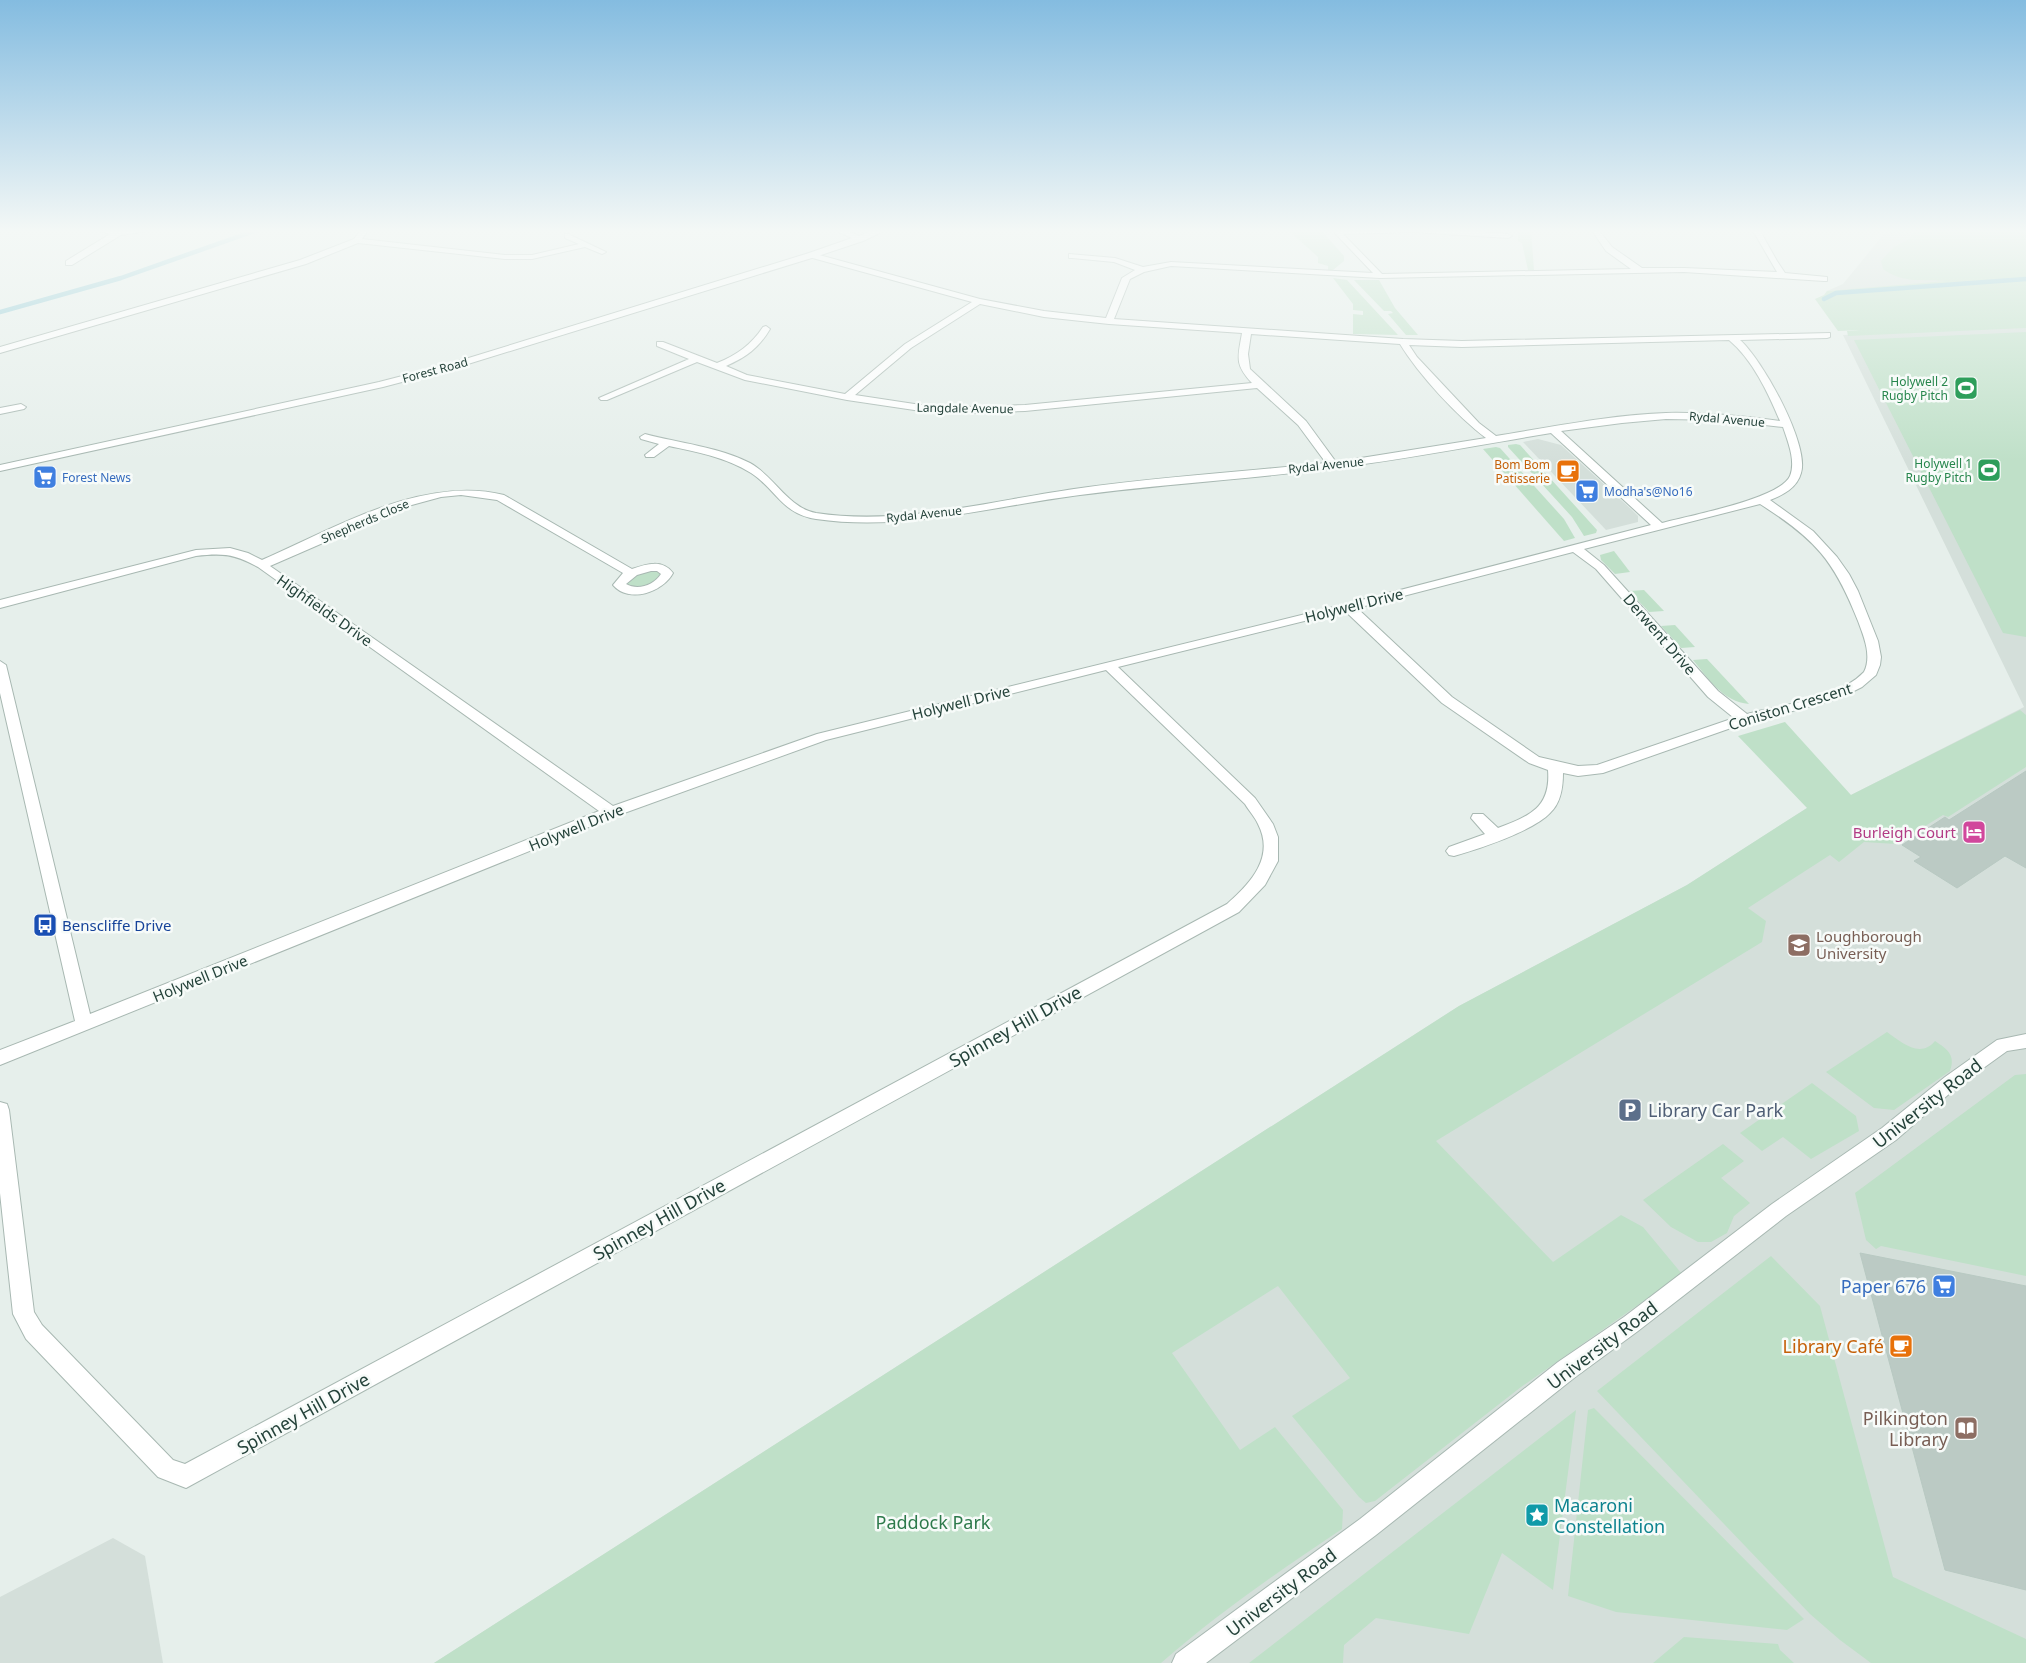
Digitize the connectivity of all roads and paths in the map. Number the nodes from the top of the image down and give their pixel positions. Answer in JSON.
{"nodes":[{"id":1,"x":149,"y":307,"type":"edge"},
{"id":2,"x":645,"y":307,"type":"edge"},
{"id":3,"x":970,"y":307,"type":"edge"},
{"id":4,"x":1007,"y":307,"type":"edge"},
{"id":5,"x":1114,"y":307,"type":"edge"},
{"id":6,"x":1109,"y":321,"type":"junction"},
{"id":7,"x":766,"y":329,"type":"dead end"},
{"id":8,"x":1247,"y":331,"type":"junction"},
{"id":9,"x":1827,"y":334,"type":"dead end"},
{"id":10,"x":1732,"y":338,"type":"junction"},
{"id":11,"x":1403,"y":342,"type":"junction"},
{"id":12,"x":660,"y":344,"type":"dead end"},
{"id":13,"x":694,"y":344,"type":"dead end"},
{"id":14,"x":0,"y":350,"type":"edge"},
{"id":15,"x":678,"y":351,"type":"junction"},
{"id":16,"x":696,"y":359,"type":"junction"},
{"id":17,"x":718,"y":366,"type":"junction"},
{"id":18,"x":1259,"y":385,"type":"junction"},
{"id":19,"x":847,"y":397,"type":"junction"},
{"id":20,"x":604,"y":398,"type":"dead end"},
{"id":21,"x":22,"y":407,"type":"dead end"},
{"id":22,"x":0,"y":411,"type":"edge"},
{"id":23,"x":1787,"y":425,"type":"junction"},
{"id":24,"x":1554,"y":430,"type":"junction"},
{"id":25,"x":645,"y":437,"type":"dead end"},
{"id":26,"x":1494,"y":440,"type":"junction"},
{"id":27,"x":666,"y":444,"type":"junction"},
{"id":28,"x":650,"y":455,"type":"dead end"},
{"id":29,"x":1333,"y":465,"type":"junction"},
{"id":30,"x":0,"y":468,"type":"edge"},
{"id":31,"x":1762,"y":500,"type":"junction"},
{"id":32,"x":864,"y":518,"type":"junction"},
{"id":33,"x":1660,"y":527,"type":"junction"},
{"id":34,"x":861,"y":532,"type":"dead end"},
{"id":35,"x":1576,"y":549,"type":"junction"},
{"id":36,"x":262,"y":565,"type":"junction"},
{"id":37,"x":630,"y":573,"type":"dead end"},
{"id":38,"x":0,"y":604,"type":"edge"},
{"id":39,"x":1348,"y":607,"type":"junction"},
{"id":40,"x":0,"y":665,"type":"edge"},
{"id":41,"x":1109,"y":665,"type":"junction"},
{"id":42,"x":1744,"y":719,"type":"junction"},
{"id":43,"x":1556,"y":767,"type":"junction"},
{"id":44,"x":611,"y":812,"type":"junction"},
{"id":45,"x":1478,"y":818,"type":"dead end"},
{"id":46,"x":1496,"y":835,"type":"junction"},
{"id":47,"x":1454,"y":852,"type":"dead end"},
{"id":48,"x":84,"y":1024,"type":"junction"},
{"id":49,"x":2026,"y":1041,"type":"edge"},
{"id":50,"x":0,"y":1058,"type":"edge"},
{"id":51,"x":0,"y":1110,"type":"edge"},
{"id":52,"x":1185,"y":1663,"type":"edge"}],
"edges":[{"from":1,"to":14,"type":"street"},
{"from":2,"to":30,"type":"street","name":"Forest Road"},
{"from":3,"to":19,"type":"street"},
{"from":4,"to":6,"type":"street"},
{"from":5,"to":6,"type":"street"},
{"from":6,"to":8,"type":"street"},
{"from":7,"to":17,"type":"street"},
{"from":8,"to":11,"type":"street"},
{"from":8,"to":18,"type":"street"},
{"from":9,"to":10,"type":"street"},
{"from":10,"to":11,"type":"street"},
{"from":10,"to":23,"type":"street","name":"Holywell Drive"},
{"from":11,"to":26,"type":"street"},
{"from":12,"to":15,"type":"street","name":"Langdale Avenue"},
{"from":13,"to":15,"type":"street"},
{"from":15,"to":16,"type":"street","name":"Langdale Avenue"},
{"from":16,"to":17,"type":"street","name":"Langdale Avenue"},
{"from":16,"to":20,"type":"street"},
{"from":17,"to":19,"type":"street","name":"Langdale Avenue"},
{"from":18,"to":19,"type":"street","name":"Langdale Avenue"},
{"from":18,"to":29,"type":"street"},
{"from":21,"to":22,"type":"street"},
{"from":23,"to":24,"type":"street","name":"Rydal Avenue"},
{"from":23,"to":31,"type":"street","name":"Holywell Drive"},
{"from":24,"to":26,"type":"street","name":"Rydal Avenue"},
{"from":24,"to":33,"type":"street"},
{"from":25,"to":27,"type":"street","name":"Rydal Avenue"},
{"from":26,"to":29,"type":"street","name":"Rydal Avenue"},
{"from":27,"to":28,"type":"street"},
{"from":27,"to":32,"type":"street","name":"Rydal Avenue"},
{"from":29,"to":32,"type":"street","name":"Rydal Avenue"},
{"from":31,"to":33,"type":"street","name":"Holywell Drive"},
{"from":31,"to":42,"type":"street","name":"Coniston Crescent"},
{"from":32,"to":34,"type":"street","name":"Rydal Avenue"},
{"from":33,"to":35,"type":"street","name":"Holywell Drive"},
{"from":35,"to":39,"type":"street","name":"Holywell Drive"},
{"from":35,"to":42,"type":"street","name":"Derwent Drive"},
{"from":36,"to":37,"type":"street","name":"Shepherds Close"},
{"from":36,"to":38,"type":"street","name":"Highfields Drive"},
{"from":36,"to":44,"type":"street","name":"Highfields Drive"},
{"from":39,"to":41,"type":"street","name":"Holywell Drive"},
{"from":39,"to":43,"type":"street","name":"Coniston Crescent"},
{"from":40,"to":48,"type":"street"},
{"from":41,"to":44,"type":"street","name":"Holywell Drive"},
{"from":41,"to":51,"type":"street","name":"Spinney Hill Drive"},
{"from":42,"to":43,"type":"street","name":"Coniston Crescent"},
{"from":43,"to":46,"type":"street"},
{"from":44,"to":48,"type":"street","name":"Holywell Drive"},
{"from":45,"to":46,"type":"street"},
{"from":46,"to":47,"type":"street"},
{"from":48,"to":50,"type":"street","name":"Holywell Drive"},
{"from":49,"to":52,"type":"street","name":"University Road"}]}
